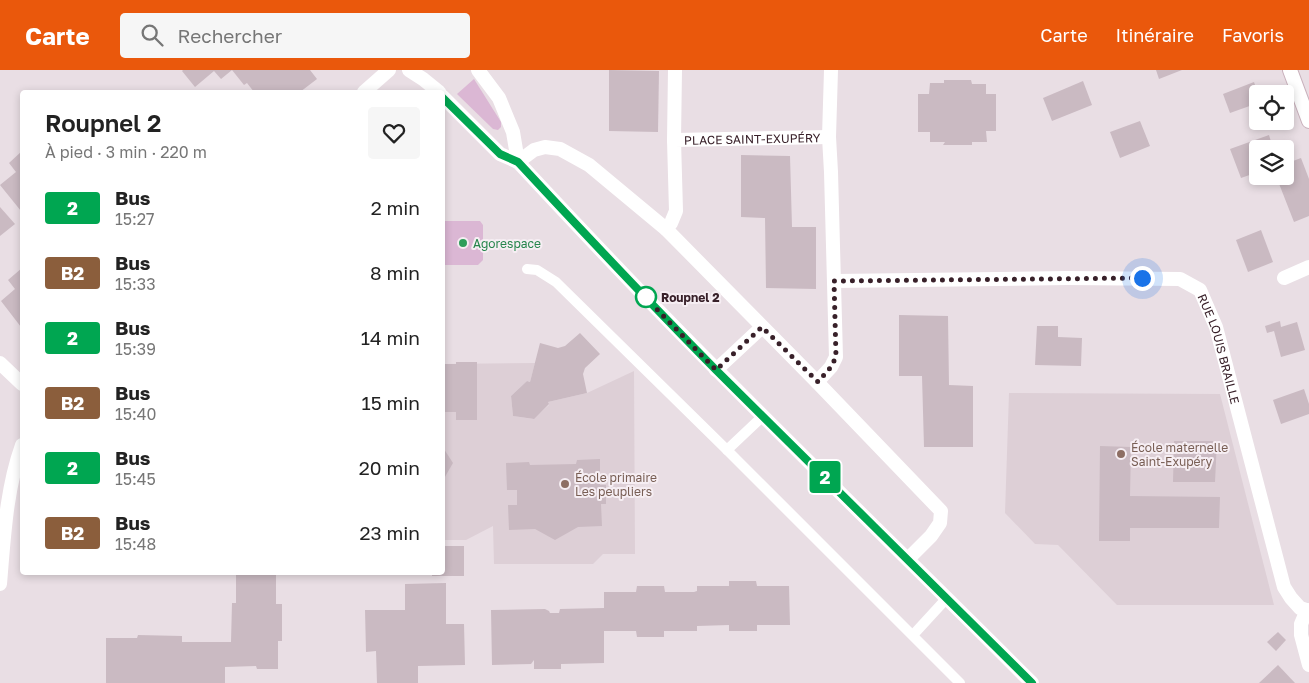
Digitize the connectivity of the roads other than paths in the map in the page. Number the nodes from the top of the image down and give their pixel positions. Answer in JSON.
{"nodes":[{"id":1,"x":409,"y":70,"type":"edge"},
{"id":2,"x":478,"y":70,"type":"edge"},
{"id":3,"x":674,"y":70,"type":"edge"},
{"id":4,"x":831,"y":70,"type":"edge"},
{"id":5,"x":1290,"y":70,"type":"edge"},
{"id":6,"x":381,"y":73,"type":"edge"},
{"id":7,"x":366,"y":90,"type":"edge"},
{"id":8,"x":436,"y":90,"type":"edge"},
{"id":9,"x":445,"y":99,"type":"edge"},
{"id":10,"x":1309,"y":121,"type":"edge"},
{"id":11,"x":829,"y":137,"type":"junction"},
{"id":12,"x":674,"y":140,"type":"junction"},
{"id":13,"x":518,"y":162,"type":"junction"},
{"id":14,"x":666,"y":229,"type":"junction"},
{"id":15,"x":1309,"y":267,"type":"edge"},
{"id":16,"x":527,"y":269,"type":"dead end"},
{"id":17,"x":1284,"y":278,"type":"dead end"},
{"id":18,"x":834,"y":281,"type":"junction"},
{"id":19,"x":762,"y":327,"type":"junction"},
{"id":20,"x":0,"y":363,"type":"edge"},
{"id":21,"x":716,"y":370,"type":"junction"},
{"id":22,"x":20,"y":382,"type":"edge"},
{"id":23,"x":818,"y":382,"type":"junction"},
{"id":24,"x":763,"y":416,"type":"junction"},
{"id":25,"x":727,"y":450,"type":"junction"},
{"id":26,"x":20,"y":452,"type":"edge"},
{"id":27,"x":908,"y":559,"type":"junction"},
{"id":28,"x":0,"y":584,"type":"edge"},
{"id":29,"x":947,"y":598,"type":"junction"},
{"id":30,"x":1308,"y":610,"type":"edge"},
{"id":31,"x":913,"y":635,"type":"junction"},
{"id":32,"x":1309,"y":665,"type":"edge"},
{"id":33,"x":960,"y":683,"type":"edge"},
{"id":34,"x":1032,"y":683,"type":"edge"}],
"edges":[{"from":1,"to":8,"type":"street"},
{"from":2,"to":13,"type":"street"},
{"from":3,"to":12,"type":"street","name":"PLACE SAINT-EXUPÉRY"},
{"from":4,"to":11,"type":"street","name":"PLACE SAINT-EXUPÉRY"},
{"from":5,"to":10,"type":"street"},
{"from":6,"to":7,"type":"street"},
{"from":9,"to":13,"type":"street"},
{"from":11,"to":12,"type":"street","name":"PLACE SAINT-EXUPÉRY"},
{"from":11,"to":18,"type":"street","name":"PLACE SAINT-EXUPÉRY"},
{"from":12,"to":14,"type":"street","name":"PLACE SAINT-EXUPÉRY"},
{"from":13,"to":14,"type":"street"},
{"from":13,"to":21,"type":"street"},
{"from":14,"to":19,"type":"street"},
{"from":15,"to":17,"type":"street"},
{"from":16,"to":25,"type":"lane"},
{"from":18,"to":23,"type":"street","name":"PLACE SAINT-EXUPÉRY"},
{"from":18,"to":30,"type":"street","name":"RUE LOUIS BRAILLE"},
{"from":19,"to":21,"type":"street"},
{"from":19,"to":23,"type":"street"},
{"from":20,"to":22,"type":"street"},
{"from":21,"to":24,"type":"street"},
{"from":23,"to":27,"type":"street"},
{"from":24,"to":25,"type":"lane"},
{"from":24,"to":27,"type":"street"},
{"from":25,"to":31,"type":"lane"},
{"from":26,"to":28,"type":"street"},
{"from":27,"to":29,"type":"street"},
{"from":29,"to":31,"type":"lane"},
{"from":29,"to":34,"type":"street"},
{"from":30,"to":32,"type":"street"},
{"from":31,"to":33,"type":"lane"}]}
